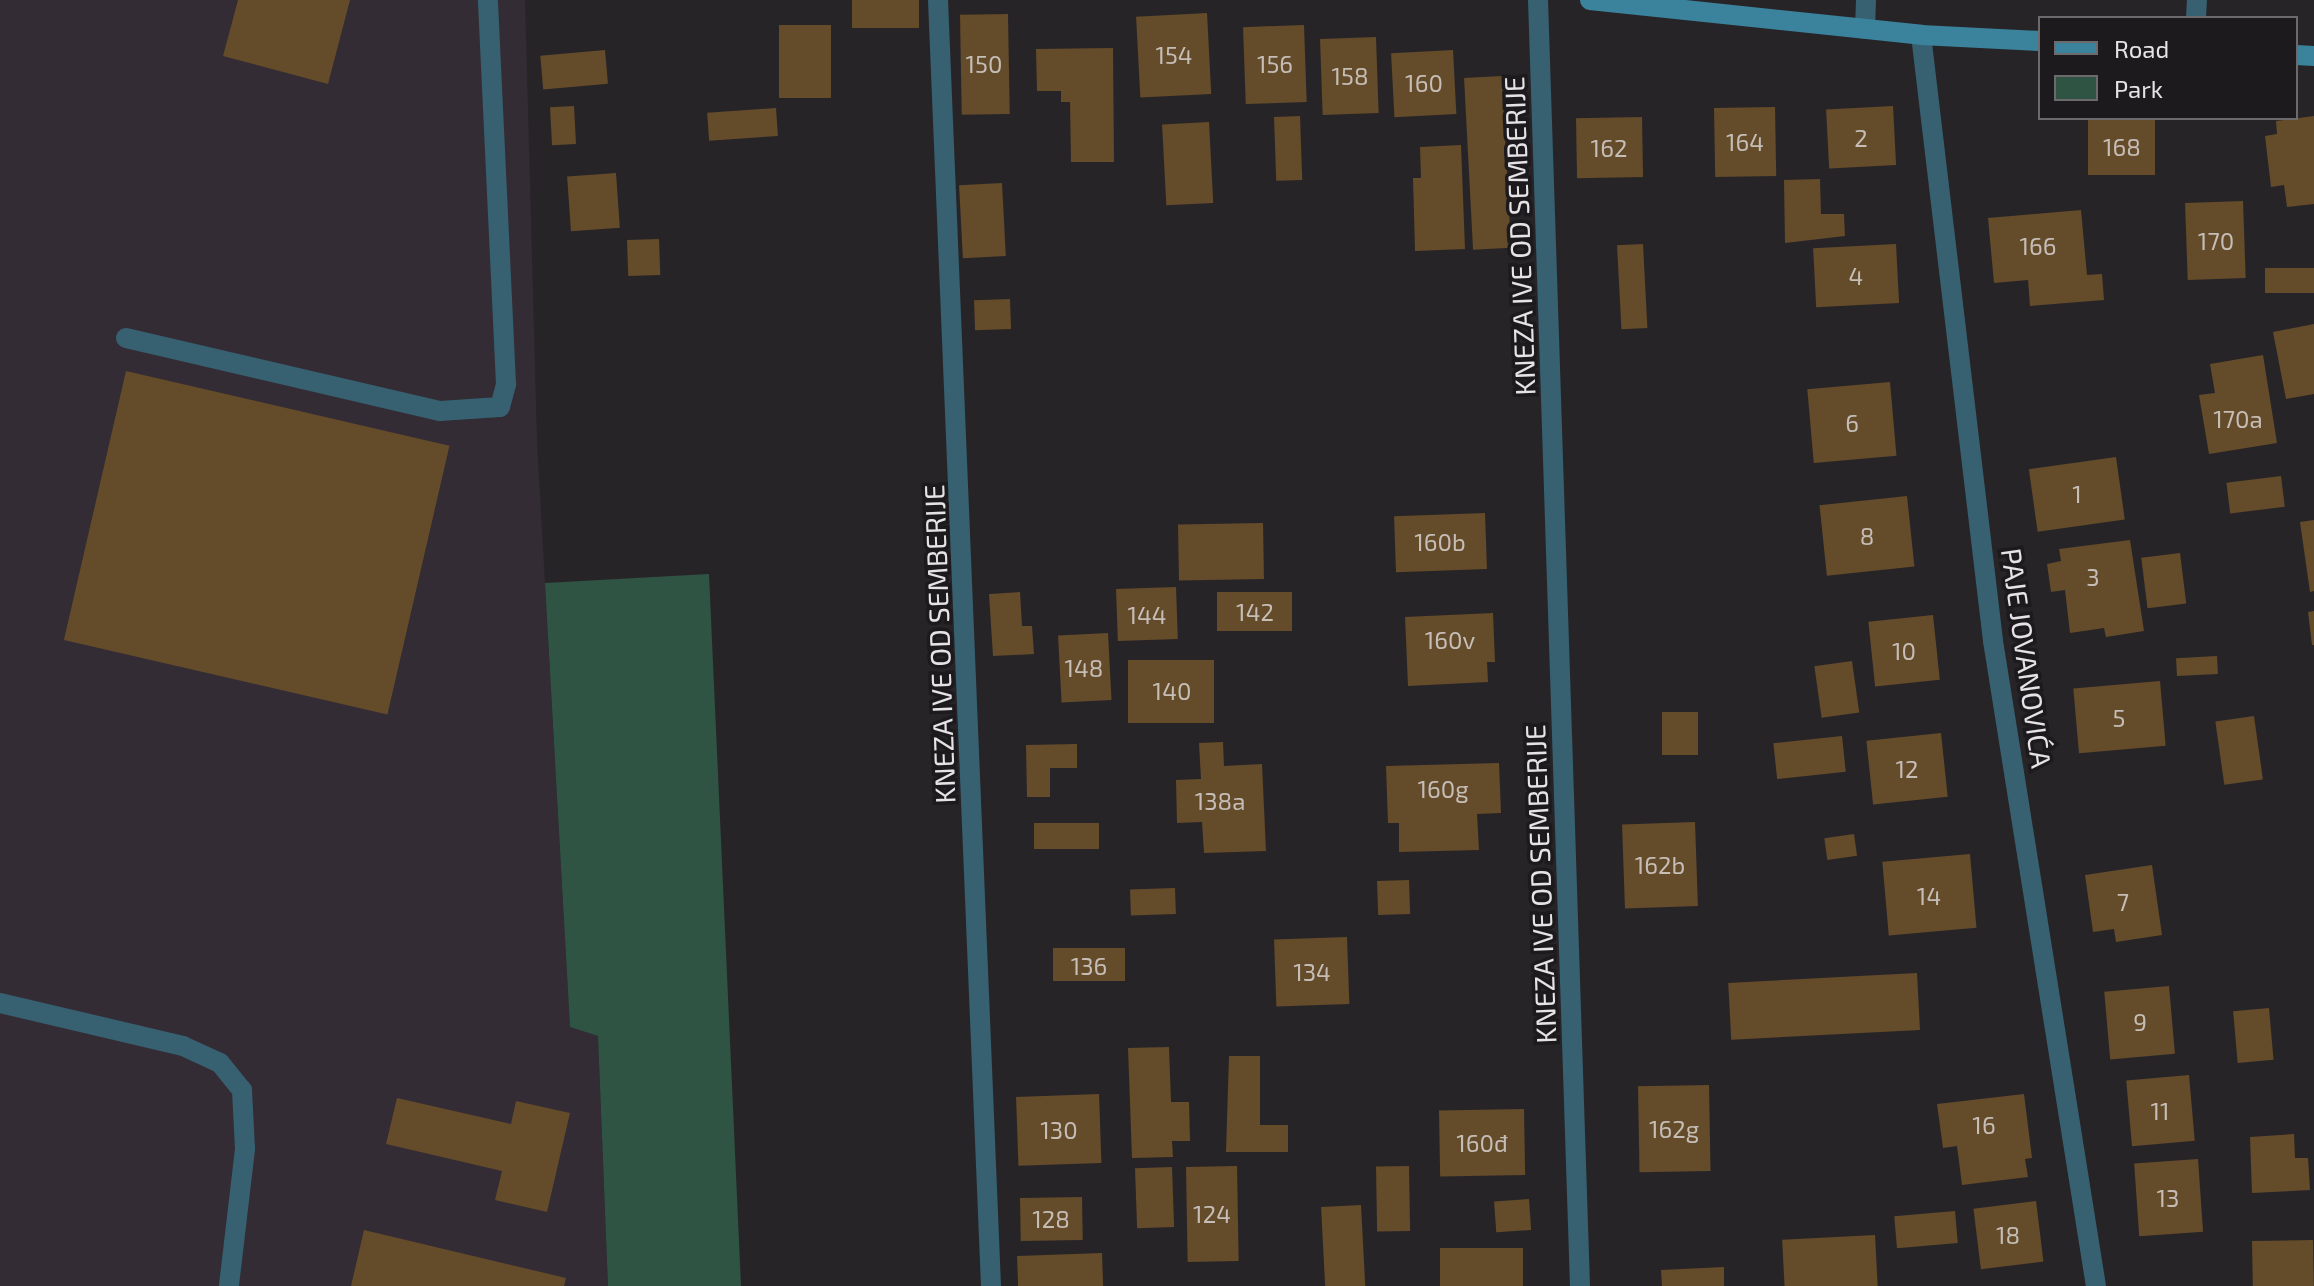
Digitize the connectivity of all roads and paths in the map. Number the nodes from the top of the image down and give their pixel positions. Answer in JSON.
{"nodes":[{"id":1,"x":488,"y":0,"type":"edge"},
{"id":2,"x":938,"y":0,"type":"edge"},
{"id":3,"x":1538,"y":0,"type":"edge"},
{"id":4,"x":1590,"y":0,"type":"edge"},
{"id":5,"x":1866,"y":0,"type":"edge"},
{"id":6,"x":1865,"y":29,"type":"junction"},
{"id":7,"x":1921,"y":35,"type":"junction"},
{"id":8,"x":2038,"y":41,"type":"edge"},
{"id":9,"x":126,"y":338,"type":"dead end"},
{"id":10,"x":0,"y":1003,"type":"edge"},
{"id":11,"x":229,"y":1286,"type":"edge"},
{"id":12,"x":991,"y":1286,"type":"edge"},
{"id":13,"x":1580,"y":1286,"type":"edge"},
{"id":14,"x":2096,"y":1286,"type":"edge"}],
"edges":[{"from":1,"to":9,"type":"street"},
{"from":2,"to":12,"type":"street","name":"KNEZA IVE OD SEMBERIJE"},
{"from":3,"to":13,"type":"street","name":"KNEZA IVE OD SEMBERIJE"},
{"from":4,"to":6,"type":"street"},
{"from":5,"to":6,"type":"street"},
{"from":6,"to":7,"type":"street"},
{"from":7,"to":8,"type":"street"},
{"from":7,"to":14,"type":"street","name":"PAJE JOVANOVIĆA"},
{"from":10,"to":11,"type":"street"}]}
